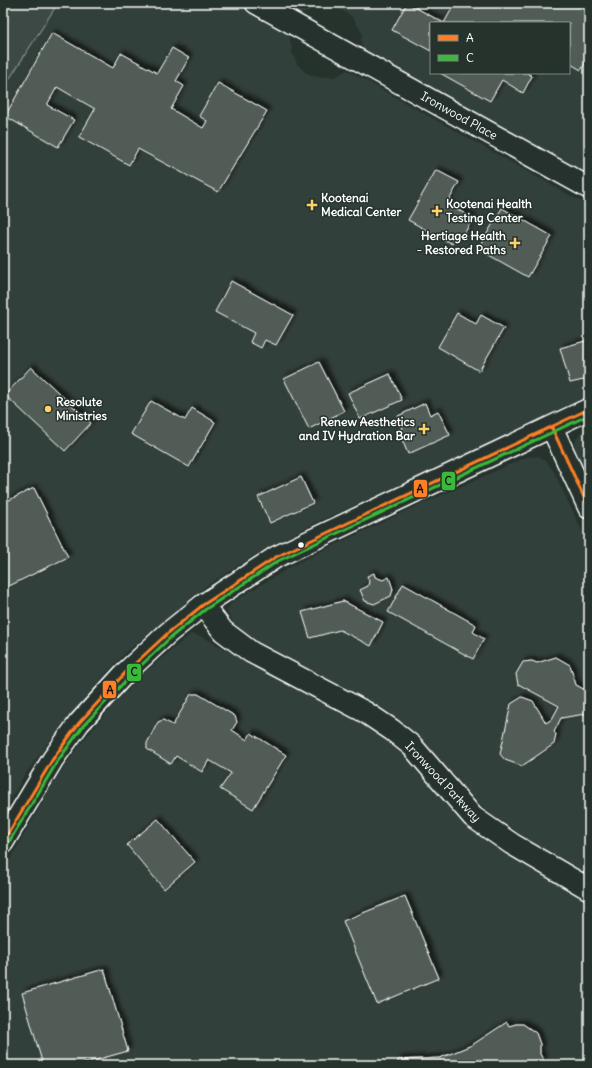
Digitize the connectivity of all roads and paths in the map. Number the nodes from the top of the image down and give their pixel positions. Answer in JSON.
{"nodes":[{"id":1,"x":256,"y":3,"type":"edge"},
{"id":2,"x":589,"y":188,"type":"edge"},
{"id":3,"x":589,"y":409,"type":"edge"},
{"id":4,"x":552,"y":428,"type":"junction"},
{"id":5,"x":589,"y":508,"type":"edge"},
{"id":6,"x":203,"y":604,"type":"junction"},
{"id":7,"x":3,"y":842,"type":"edge"},
{"id":8,"x":589,"y":889,"type":"edge"}],
"edges":[{"from":1,"to":2,"type":"street","name":"Ironwood Place"},
{"from":3,"to":4,"type":"street"},
{"from":4,"to":5,"type":"street"},
{"from":4,"to":6,"type":"street"},
{"from":6,"to":7,"type":"street"},
{"from":6,"to":8,"type":"street","name":"Ironwood Parkway"}]}
